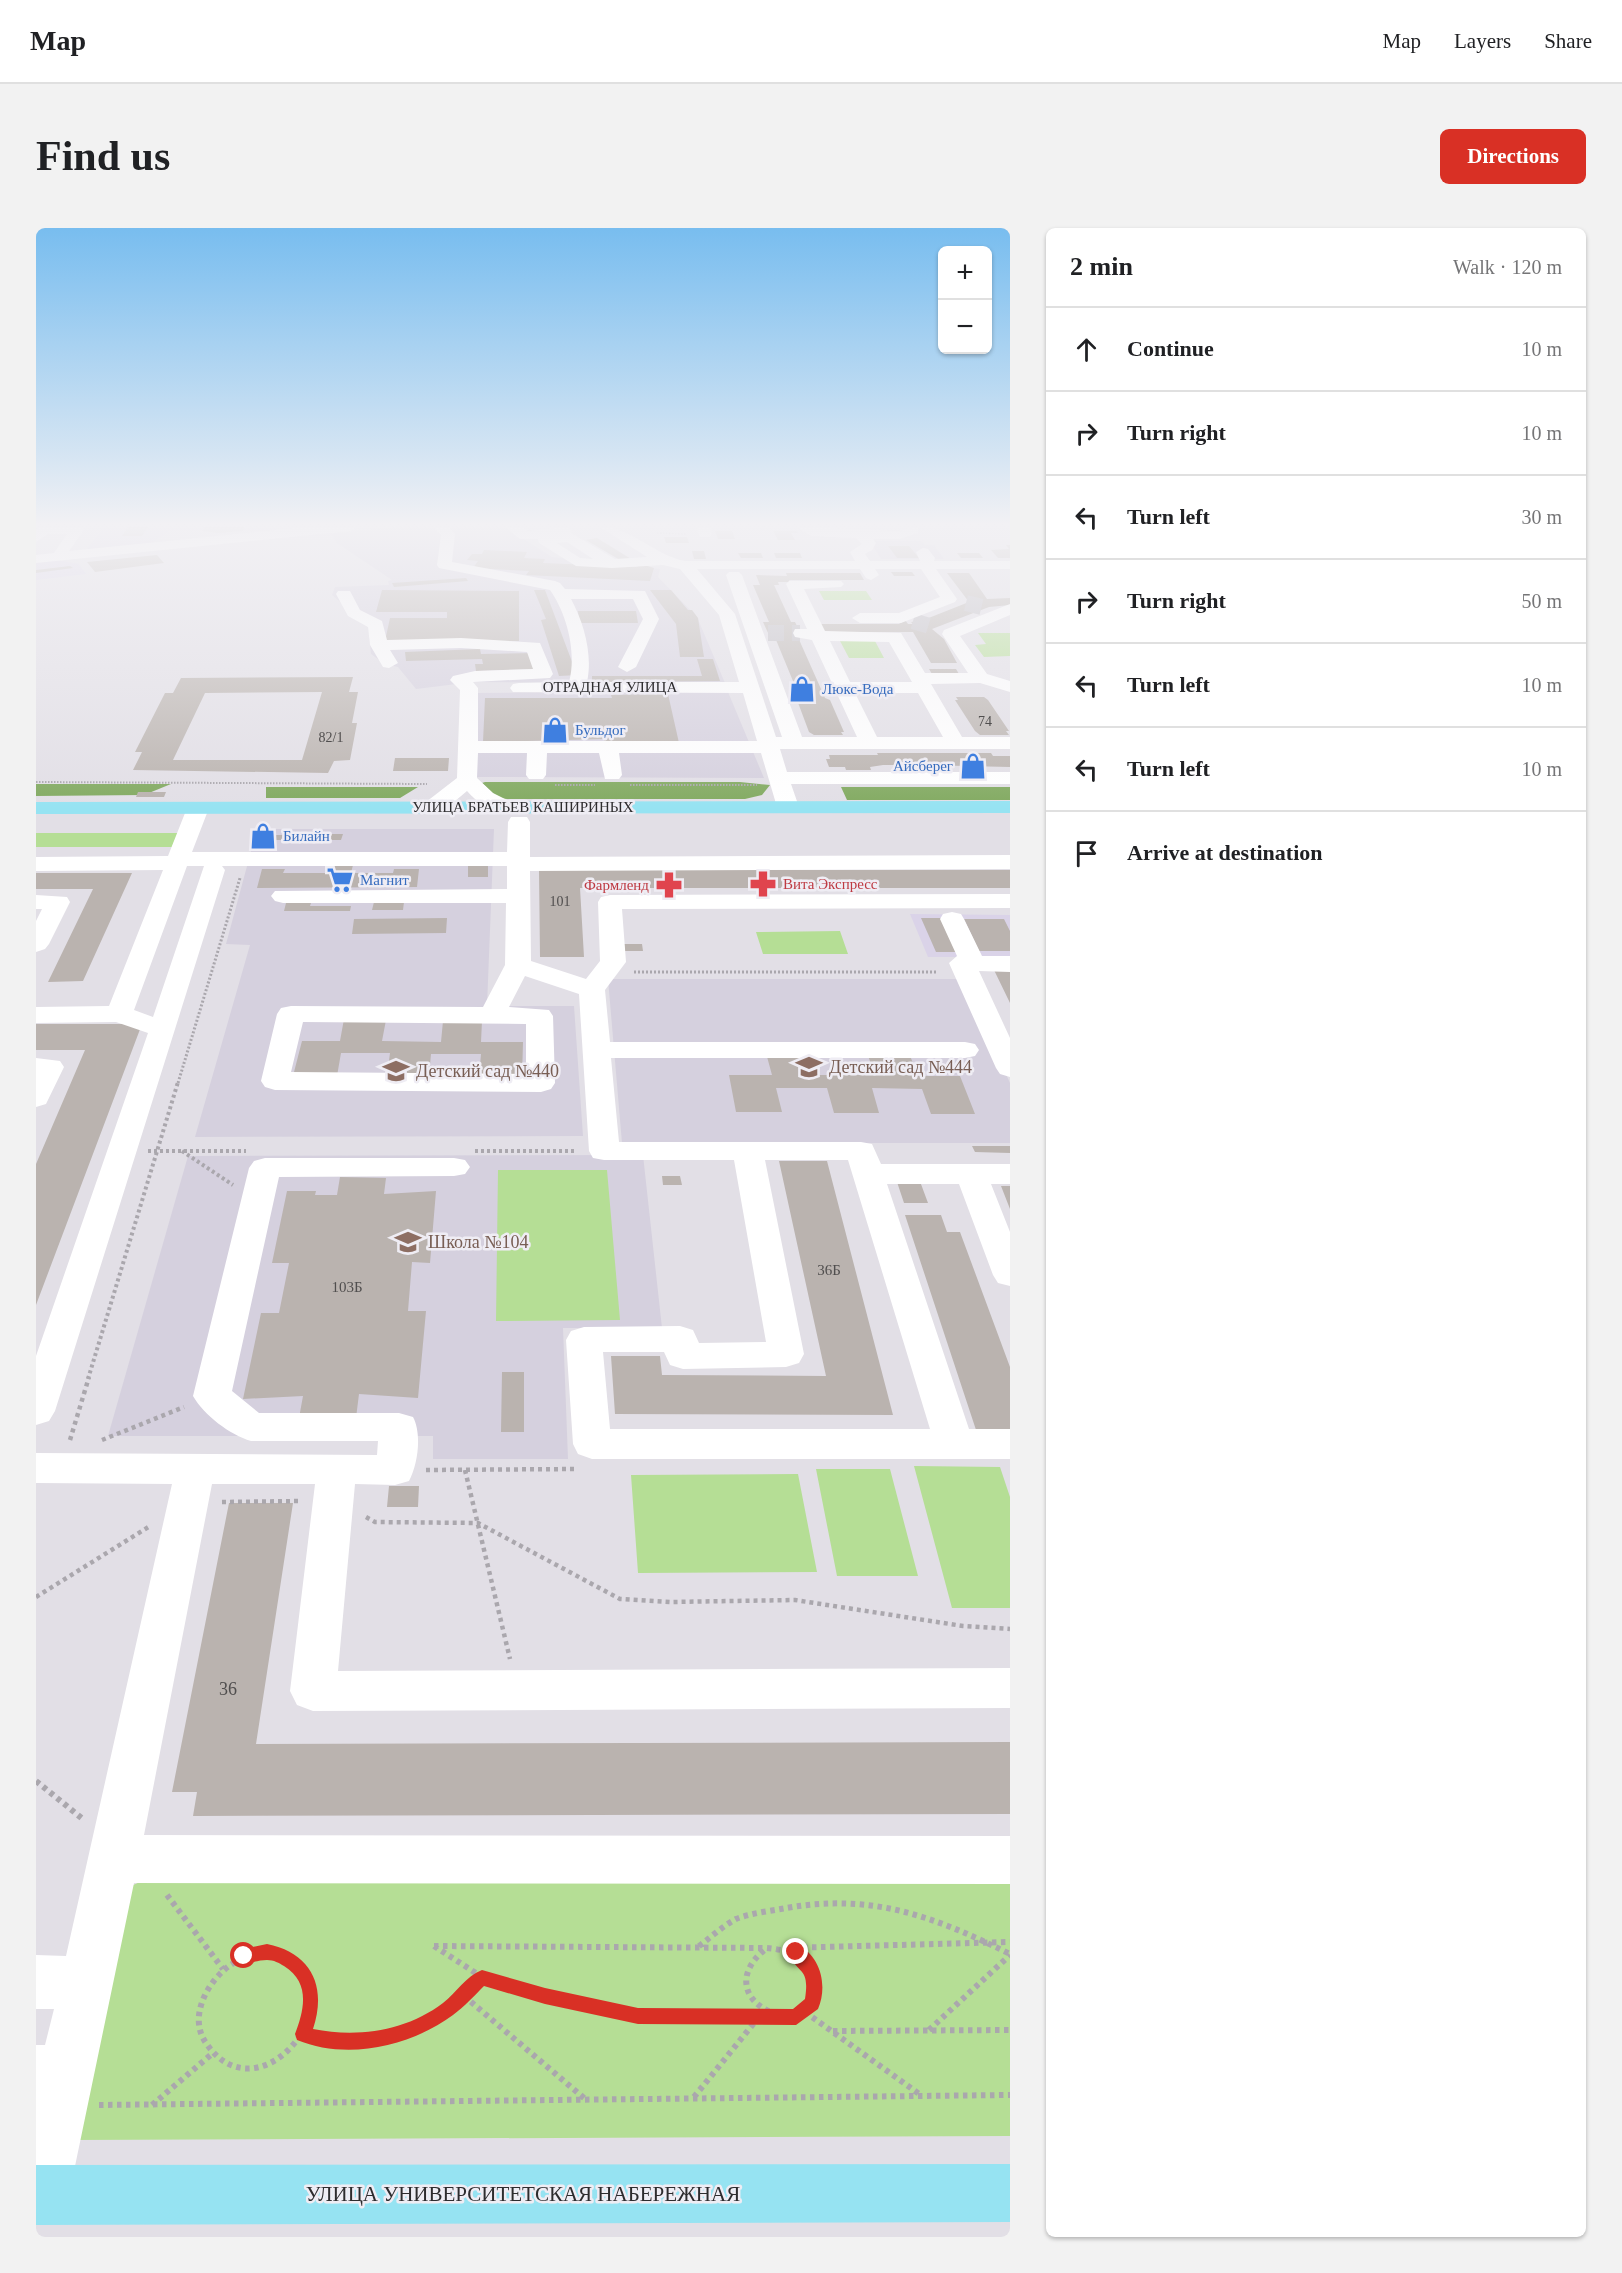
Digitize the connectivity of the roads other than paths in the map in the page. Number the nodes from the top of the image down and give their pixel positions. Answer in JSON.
{"nodes":[{"id":1,"x":368,"y":621,"type":"edge"},
{"id":2,"x":572,"y":621,"type":"edge"},
{"id":3,"x":650,"y":621,"type":"edge"},
{"id":4,"x":730,"y":621,"type":"edge"},
{"id":5,"x":756,"y":621,"type":"edge"},
{"id":6,"x":811,"y":621,"type":"edge"},
{"id":7,"x":977,"y":621,"type":"tunnel mouth"},
{"id":8,"x":936,"y":627,"type":"tunnel mouth"},
{"id":9,"x":954,"y":632,"type":"junction"},
{"id":10,"x":735,"y":633,"type":"junction"},
{"id":11,"x":762,"y":633,"type":"junction"},
{"id":12,"x":800,"y":633,"type":"tunnel mouth"},
{"id":13,"x":819,"y":636,"type":"junction"},
{"id":14,"x":379,"y":645,"type":"junction"},
{"id":15,"x":443,"y":666,"type":"dead end"},
{"id":16,"x":409,"y":667,"type":"dead end"},
{"id":17,"x":647,"y":667,"type":"dead end"},
{"id":18,"x":580,"y":668,"type":"junction"},
{"id":19,"x":615,"y":668,"type":"junction"},
{"id":20,"x":922,"y":683,"type":"junction"},
{"id":21,"x":996,"y":683,"type":"edge"},
{"id":22,"x":464,"y":684,"type":"junction"},
{"id":23,"x":577,"y":687,"type":"junction"},
{"id":24,"x":844,"y":687,"type":"junction"},
{"id":25,"x":752,"y":690,"type":"junction"},
{"id":26,"x":777,"y":693,"type":"junction"},
{"id":27,"x":1010,"y":703,"type":"edge"},
{"id":28,"x":794,"y":743,"type":"junction"},
{"id":29,"x":870,"y":743,"type":"junction"},
{"id":30,"x":956,"y":743,"type":"junction"},
{"id":31,"x":1010,"y":743,"type":"edge"},
{"id":32,"x":769,"y":745,"type":"junction"},
{"id":33,"x":467,"y":747,"type":"junction"},
{"id":34,"x":537,"y":747,"type":"junction"},
{"id":35,"x":608,"y":747,"type":"junction"},
{"id":36,"x":536,"y":775,"type":"dead end"},
{"id":37,"x":612,"y":775,"type":"dead end"},
{"id":38,"x":779,"y":778,"type":"junction"},
{"id":39,"x":1010,"y":778,"type":"edge"},
{"id":40,"x":467,"y":779,"type":"junction"},
{"id":41,"x":434,"y":807,"type":"junction"},
{"id":42,"x":788,"y":807,"type":"junction"},
{"id":43,"x":1010,"y":807,"type":"edge"},
{"id":44,"x":36,"y":808,"type":"edge"},
{"id":45,"x":195,"y":815,"type":"junction"},
{"id":46,"x":1010,"y":821,"type":"edge"},
{"id":47,"x":36,"y":822,"type":"edge"},
{"id":48,"x":516,"y":839,"type":"junction"},
{"id":49,"x":367,"y":841,"type":"dead end"},
{"id":50,"x":177,"y":861,"type":"junction"},
{"id":51,"x":1010,"y":862,"type":"edge"},
{"id":52,"x":36,"y":864,"type":"edge"},
{"id":53,"x":213,"y":870,"type":"dead end"},
{"id":54,"x":284,"y":896,"type":"dead end"},
{"id":55,"x":516,"y":896,"type":"junction"},
{"id":56,"x":1010,"y":901,"type":"edge"},
{"id":57,"x":36,"y":902,"type":"edge"},
{"id":58,"x":952,"y":919,"type":"dead end"},
{"id":59,"x":36,"y":944,"type":"edge"},
{"id":60,"x":1010,"y":964,"type":"edge"},
{"id":61,"x":518,"y":965,"type":"junction"},
{"id":62,"x":969,"y":968,"type":"junction"},
{"id":63,"x":599,"y":981,"type":"junction"},
{"id":64,"x":119,"y":1014,"type":"junction"},
{"id":65,"x":36,"y":1015,"type":"edge"},
{"id":66,"x":492,"y":1015,"type":"junction"},
{"id":67,"x":163,"y":1029,"type":"junction"},
{"id":68,"x":596,"y":1050,"type":"junction"},
{"id":69,"x":965,"y":1050,"type":"dead end"},
{"id":70,"x":36,"y":1067,"type":"edge"},
{"id":71,"x":1010,"y":1068,"type":"edge"},
{"id":72,"x":36,"y":1098,"type":"edge"},
{"id":73,"x":748,"y":1151,"type":"junction"},
{"id":74,"x":454,"y":1167,"type":"dead end"},
{"id":75,"x":868,"y":1174,"type":"junction"},
{"id":76,"x":971,"y":1174,"type":"junction"},
{"id":77,"x":1010,"y":1174,"type":"edge"},
{"id":78,"x":1010,"y":1275,"type":"edge"},
{"id":79,"x":36,"y":1411,"type":"edge"},
{"id":80,"x":954,"y":1444,"type":"junction"},
{"id":81,"x":1010,"y":1444,"type":"edge"},
{"id":82,"x":49,"y":1468,"type":"edge"},
{"id":83,"x":192,"y":1485,"type":"junction"},
{"id":84,"x":335,"y":1485,"type":"junction"},
{"id":85,"x":1010,"y":1688,"type":"edge"},
{"id":86,"x":123,"y":1854,"type":"junction"},
{"id":87,"x":1010,"y":1860,"type":"edge"},
{"id":88,"x":60,"y":1982,"type":"edge"},
{"id":89,"x":53,"y":2084,"type":"edge"},
{"id":90,"x":1010,"y":2193,"type":"edge"},
{"id":91,"x":37,"y":2194,"type":"edge"}],
"edges":[{"from":1,"to":14,"type":"street"},
{"from":2,"to":18,"type":"street"},
{"from":3,"to":19,"type":"street"},
{"from":4,"to":10,"type":"street"},
{"from":5,"to":11,"type":"street"},
{"from":6,"to":13,"type":"street"},
{"from":7,"to":9,"type":"street"},
{"from":8,"to":9,"type":"street"},
{"from":9,"to":21,"type":"street"},
{"from":10,"to":11,"type":"street"},
{"from":10,"to":25,"type":"street"},
{"from":11,"to":26,"type":"street"},
{"from":12,"to":13,"type":"street"},
{"from":13,"to":20,"type":"street"},
{"from":13,"to":24,"type":"street"},
{"from":14,"to":16,"type":"street"},
{"from":14,"to":22,"type":"street"},
{"from":15,"to":22,"type":"street"},
{"from":17,"to":19,"type":"street"},
{"from":18,"to":19,"type":"street"},
{"from":18,"to":23,"type":"street"},
{"from":20,"to":21,"type":"street"},
{"from":20,"to":24,"type":"street"},
{"from":20,"to":30,"type":"street"},
{"from":21,"to":27,"type":"street"},
{"from":22,"to":23,"type":"street","name":"ОТРАДНАЯ УЛИЦА"},
{"from":22,"to":33,"type":"street"},
{"from":23,"to":25,"type":"street","name":"ОТРАДНАЯ УЛИЦА"},
{"from":24,"to":29,"type":"street"},
{"from":25,"to":26,"type":"street","name":"ОТРАДНАЯ УЛИЦА"},
{"from":25,"to":32,"type":"street"},
{"from":26,"to":28,"type":"street"},
{"from":28,"to":29,"type":"street"},
{"from":28,"to":32,"type":"street"},
{"from":29,"to":30,"type":"street"},
{"from":30,"to":31,"type":"street"},
{"from":32,"to":35,"type":"street"},
{"from":32,"to":38,"type":"street"},
{"from":33,"to":34,"type":"street"},
{"from":33,"to":40,"type":"street"},
{"from":34,"to":35,"type":"street"},
{"from":34,"to":36,"type":"street"},
{"from":35,"to":37,"type":"street"},
{"from":38,"to":39,"type":"street"},
{"from":38,"to":42,"type":"street"},
{"from":40,"to":41,"type":"street"},
{"from":40,"to":48,"type":"street"},
{"from":41,"to":45,"type":"main road","name":"УЛИЦА БРАТЬЕВ КАШИРИНЫХ"},
{"from":41,"to":48,"type":"main road","name":"УЛИЦА БРАТЬЕВ КАШИРИНЫХ"},
{"from":42,"to":43,"type":"main road","name":"УЛИЦА БРАТЬЕВ КАШИРИНЫХ"},
{"from":42,"to":48,"type":"main road","name":"УЛИЦА БРАТЬЕВ КАШИРИНЫХ"},
{"from":44,"to":45,"type":"main road","name":"УЛИЦА БРАТЬЕВ КАШИРИНЫХ"},
{"from":45,"to":47,"type":"main road","name":"УЛИЦА БРАТЬЕВ КАШИРИНЫХ"},
{"from":45,"to":48,"type":"main road","name":"УЛИЦА БРАТЬЕВ КАШИРИНЫХ"},
{"from":45,"to":50,"type":"street"},
{"from":46,"to":48,"type":"main road","name":"УЛИЦА БРАТЬЕВ КАШИРИНЫХ"},
{"from":48,"to":49,"type":"street"},
{"from":48,"to":50,"type":"street"},
{"from":48,"to":51,"type":"street"},
{"from":48,"to":55,"type":"street"},
{"from":50,"to":52,"type":"street"},
{"from":50,"to":64,"type":"street"},
{"from":53,"to":67,"type":"street"},
{"from":54,"to":55,"type":"street"},
{"from":55,"to":61,"type":"street"},
{"from":56,"to":63,"type":"street"},
{"from":57,"to":59,"type":"street"},
{"from":58,"to":62,"type":"street"},
{"from":60,"to":62,"type":"street"},
{"from":61,"to":63,"type":"street"},
{"from":61,"to":66,"type":"street"},
{"from":62,"to":71,"type":"street"},
{"from":63,"to":68,"type":"street"},
{"from":64,"to":65,"type":"street"},
{"from":64,"to":67,"type":"street"},
{"from":66,"to":66,"type":"street"},
{"from":67,"to":79,"type":"street"},
{"from":68,"to":69,"type":"street"},
{"from":68,"to":73,"type":"street"},
{"from":70,"to":72,"type":"street"},
{"from":73,"to":75,"type":"street"},
{"from":73,"to":80,"type":"street"},
{"from":74,"to":84,"type":"street"},
{"from":75,"to":76,"type":"street"},
{"from":75,"to":80,"type":"street"},
{"from":76,"to":77,"type":"street"},
{"from":76,"to":78,"type":"street"},
{"from":80,"to":81,"type":"street"},
{"from":82,"to":83,"type":"street"},
{"from":83,"to":84,"type":"street"},
{"from":83,"to":86,"type":"street"},
{"from":84,"to":85,"type":"street"},
{"from":86,"to":87,"type":"street"},
{"from":86,"to":88,"type":"street"},
{"from":88,"to":89,"type":"street"},
{"from":89,"to":91,"type":"street"},
{"from":90,"to":91,"type":"main road","name":"УЛИЦА УНИВЕРСИТЕТСКАЯ НАБЕРЕЖНАЯ"}]}
